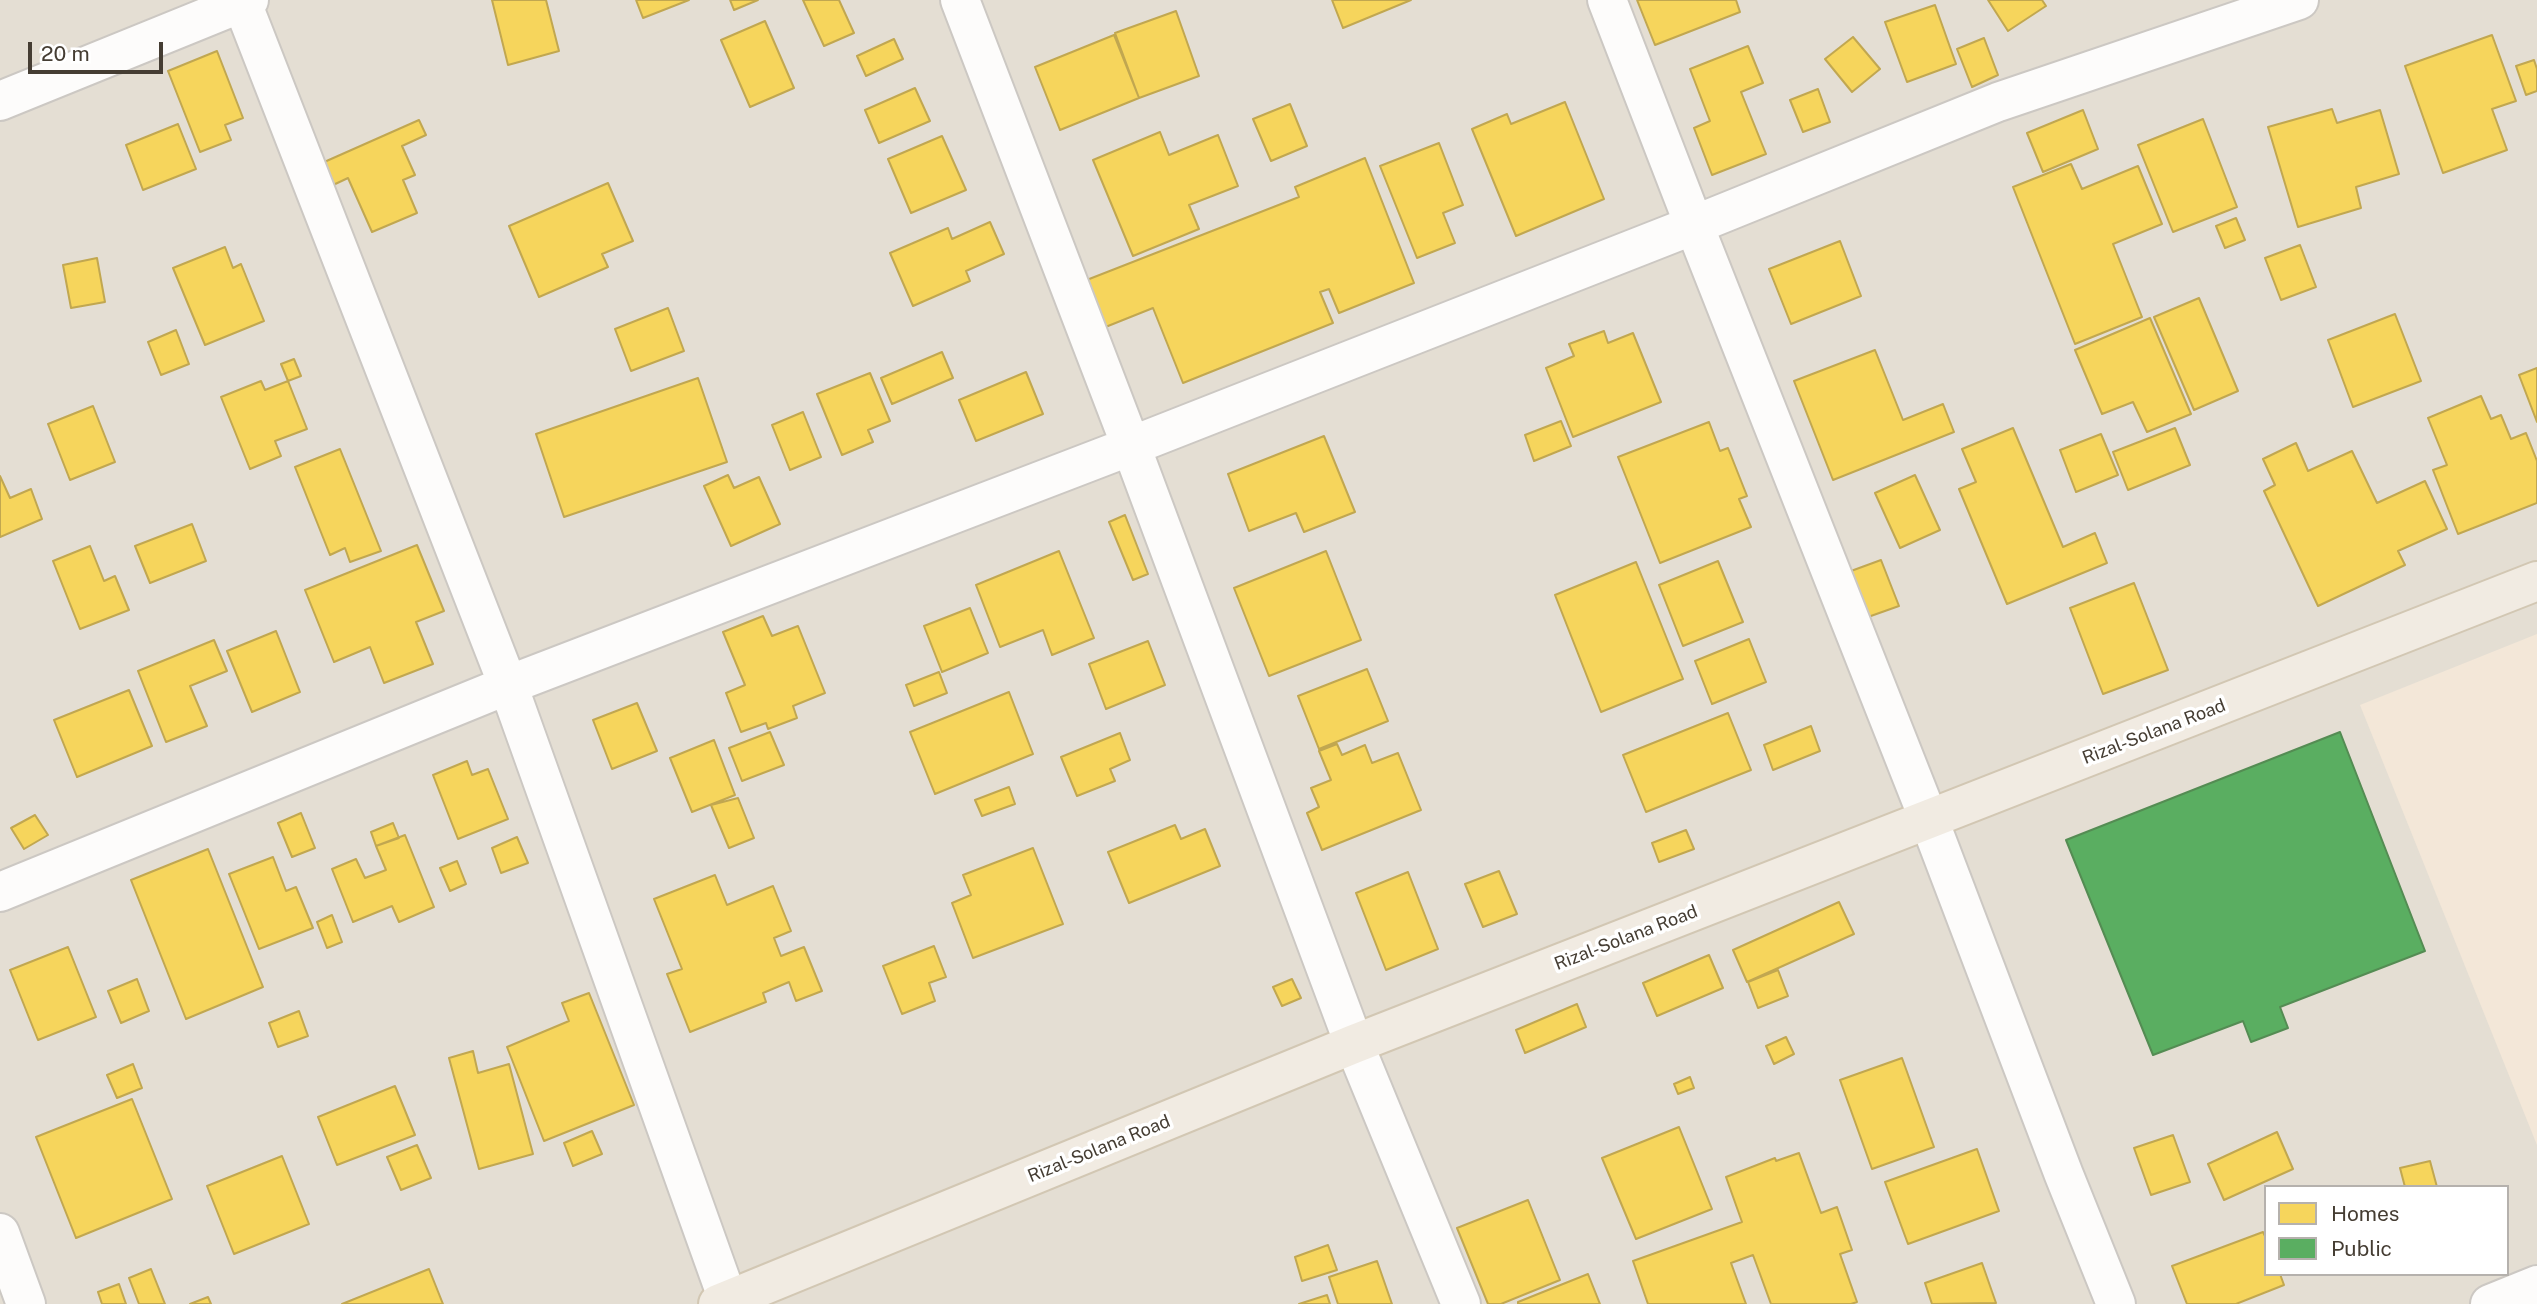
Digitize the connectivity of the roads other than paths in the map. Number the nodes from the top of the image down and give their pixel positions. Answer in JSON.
{"nodes":[{"id":1,"x":960,"y":0,"type":"edge"},
{"id":2,"x":1607,"y":0,"type":"edge"},
{"id":3,"x":2299,"y":0,"type":"edge"},
{"id":4,"x":244,"y":1,"type":"edge"},
{"id":5,"x":0,"y":101,"type":"edge"},
{"id":6,"x":1694,"y":225,"type":"junction"},
{"id":7,"x":1131,"y":446,"type":"junction"},
{"id":8,"x":2537,"y":581,"type":"edge"},
{"id":9,"x":508,"y":685,"type":"junction"},
{"id":10,"x":1929,"y":820,"type":"junction"},
{"id":11,"x":0,"y":892,"type":"edge"},
{"id":12,"x":1354,"y":1044,"type":"junction"},
{"id":13,"x":0,"y":1233,"type":"edge"},
{"id":14,"x":2537,"y":1285,"type":"edge"},
{"id":15,"x":723,"y":1302,"type":"edge"},
{"id":16,"x":26,"y":1304,"type":"edge"},
{"id":17,"x":1461,"y":1304,"type":"edge"},
{"id":18,"x":2116,"y":1304,"type":"edge"},
{"id":19,"x":2490,"y":1304,"type":"edge"}],
"edges":[{"from":1,"to":7,"type":"street"},
{"from":2,"to":6,"type":"street"},
{"from":3,"to":6,"type":"street"},
{"from":4,"to":5,"type":"street"},
{"from":4,"to":9,"type":"street"},
{"from":6,"to":7,"type":"street"},
{"from":6,"to":10,"type":"street"},
{"from":7,"to":9,"type":"street"},
{"from":7,"to":12,"type":"street"},
{"from":8,"to":10,"type":"main road","name":"Rizal-Solana Road"},
{"from":9,"to":11,"type":"street"},
{"from":9,"to":15,"type":"street"},
{"from":10,"to":12,"type":"main road","name":"Rizal-Solana Road"},
{"from":10,"to":18,"type":"street"},
{"from":12,"to":15,"type":"main road","name":"Rizal-Solana Road"},
{"from":12,"to":17,"type":"street"},
{"from":13,"to":16,"type":"street"},
{"from":14,"to":19,"type":"street"}]}
